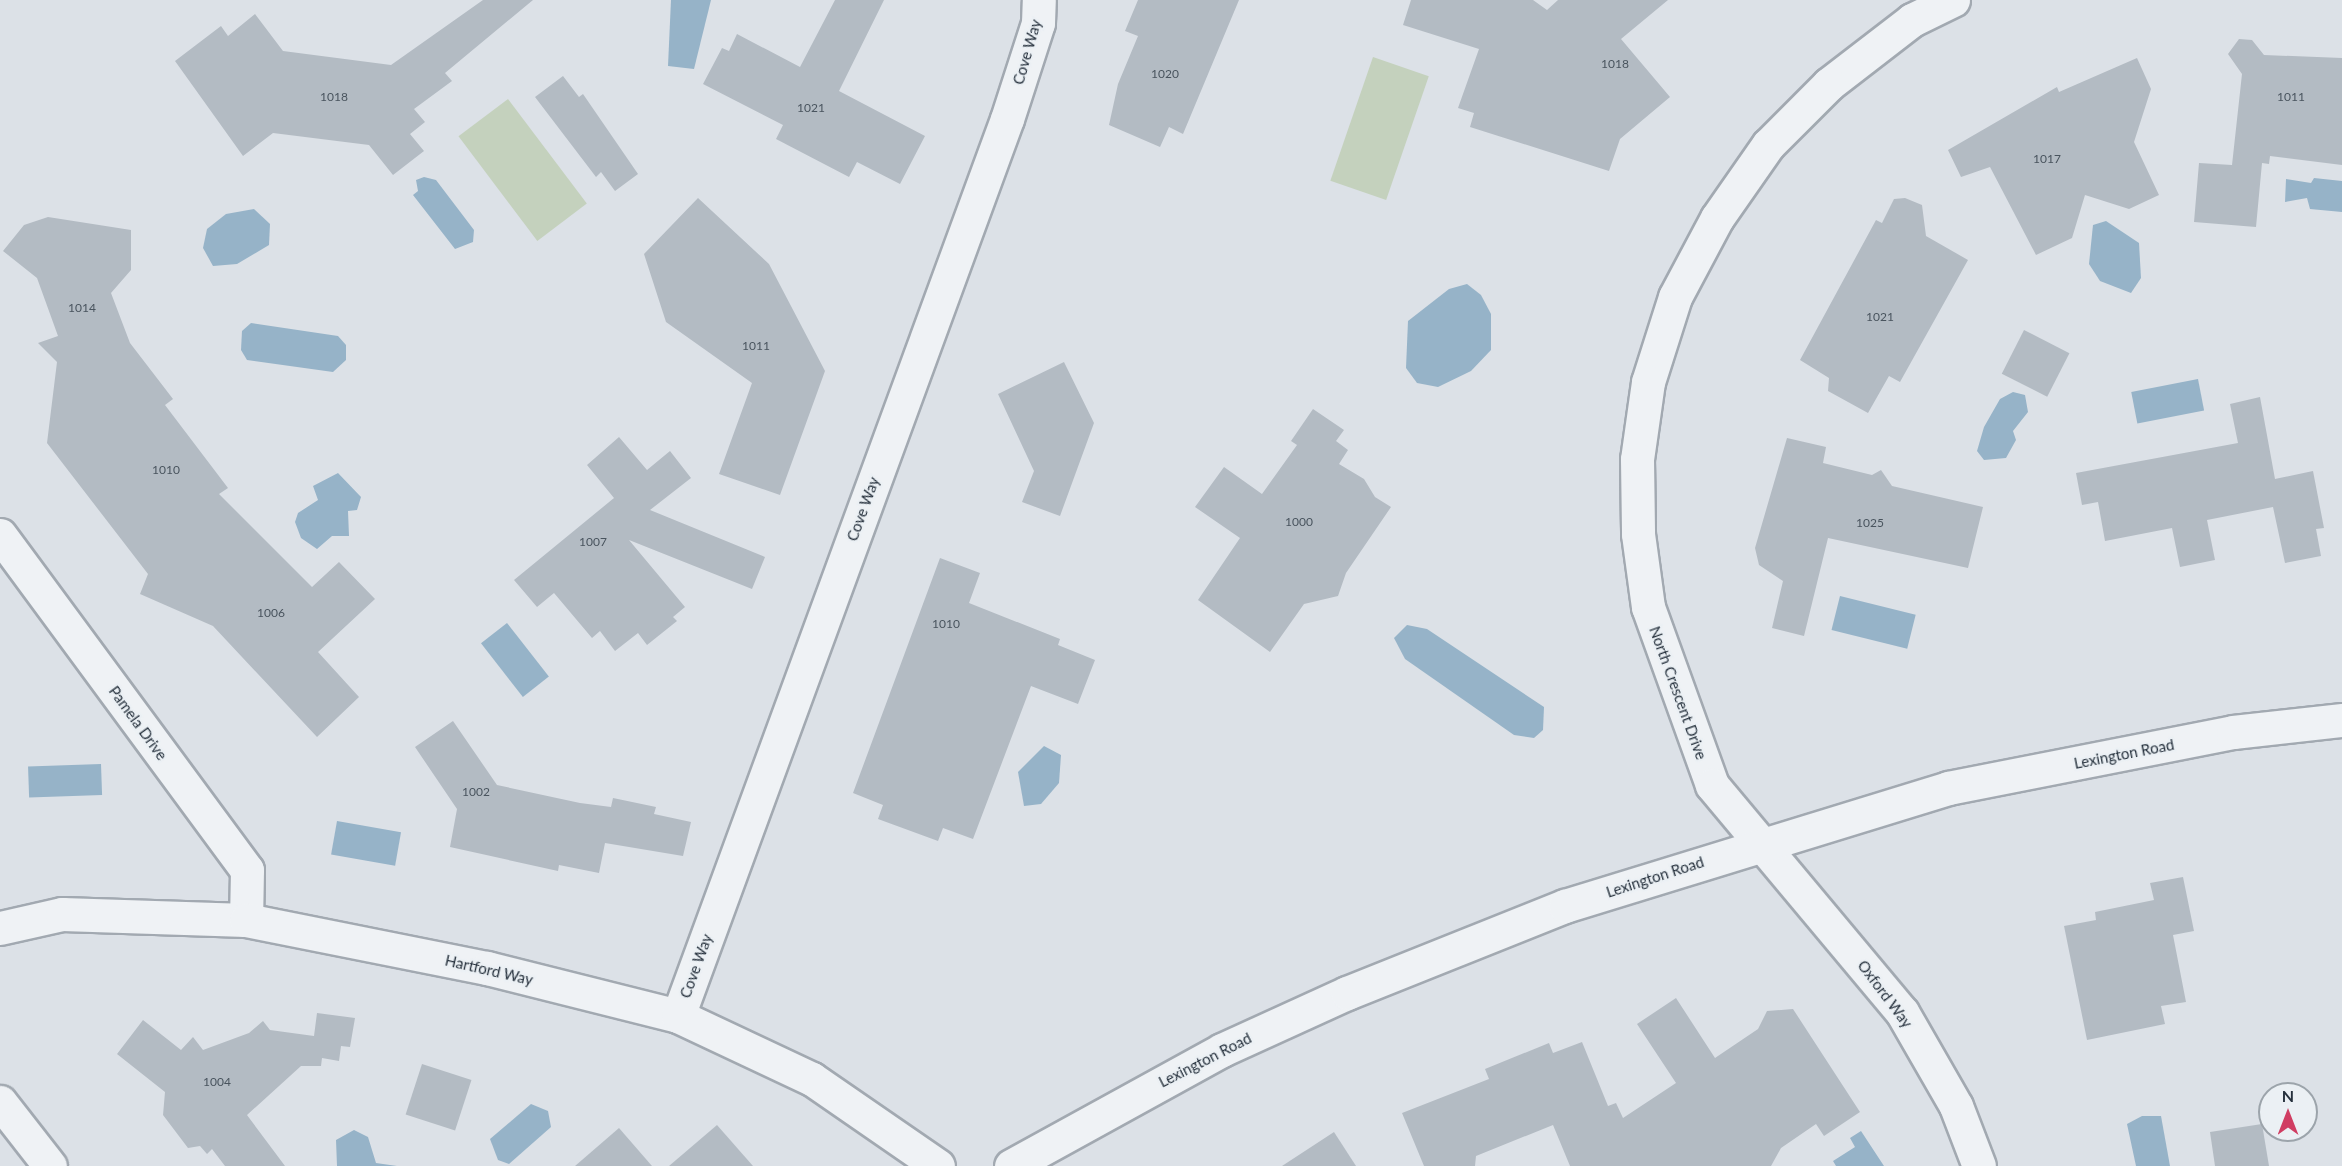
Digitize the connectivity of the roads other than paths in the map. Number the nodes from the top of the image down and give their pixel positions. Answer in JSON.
{"nodes":[{"id":1,"x":1039,"y":0,"type":"edge"},
{"id":2,"x":1953,"y":0,"type":"edge"},
{"id":3,"x":0,"y":535,"type":"edge"},
{"id":4,"x":2342,"y":720,"type":"edge"},
{"id":5,"x":1759,"y":844,"type":"junction"},
{"id":6,"x":246,"y":920,"type":"junction"},
{"id":7,"x":0,"y":928,"type":"edge"},
{"id":8,"x":678,"y":1016,"type":"junction"},
{"id":9,"x":0,"y":1102,"type":"edge"},
{"id":10,"x":51,"y":1166,"type":"edge"},
{"id":11,"x":938,"y":1166,"type":"edge"},
{"id":12,"x":1011,"y":1166,"type":"edge"},
{"id":13,"x":1979,"y":1166,"type":"edge"}],
"edges":[{"from":1,"to":8,"type":"street","name":"Cove Way"},
{"from":2,"to":5,"type":"street","name":"North Crescent Drive"},
{"from":3,"to":6,"type":"street","name":"Pamela Drive"},
{"from":4,"to":5,"type":"street","name":"Lexington Road"},
{"from":5,"to":12,"type":"street","name":"Lexington Road"},
{"from":5,"to":13,"type":"street","name":"Oxford Way"},
{"from":6,"to":7,"type":"street","name":"Hartford Way"},
{"from":6,"to":8,"type":"street","name":"Hartford Way"},
{"from":8,"to":11,"type":"street","name":"Hartford Way"},
{"from":9,"to":10,"type":"street"}]}
